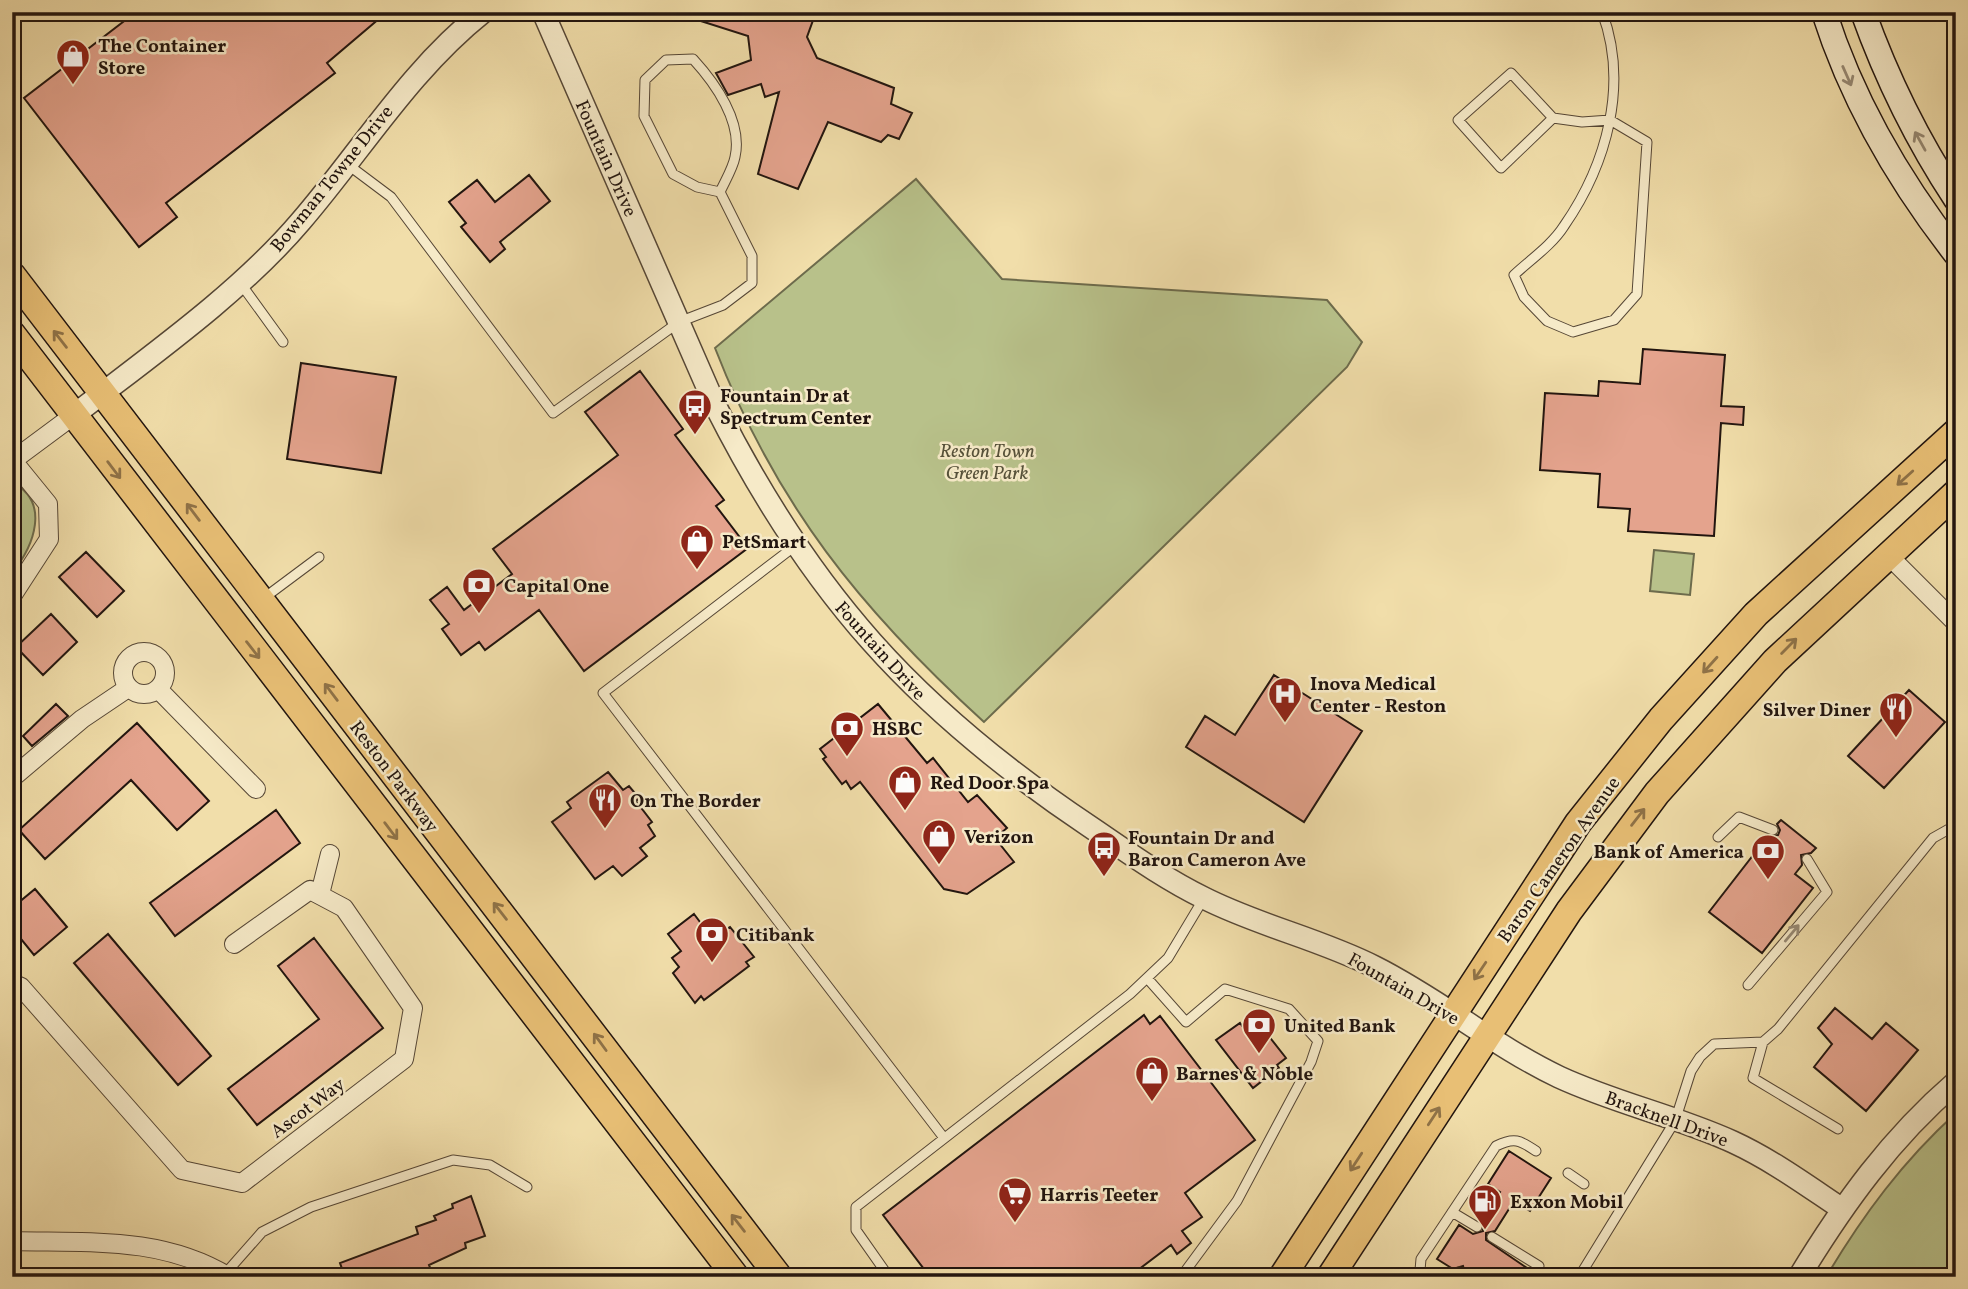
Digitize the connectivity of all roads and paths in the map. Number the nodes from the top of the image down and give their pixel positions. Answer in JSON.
{"nodes":[{"id":1,"x":483,"y":12,"type":"edge"},
{"id":2,"x":543,"y":12,"type":"edge"},
{"id":3,"x":1602,"y":12,"type":"edge"},
{"id":4,"x":1824,"y":12,"type":"edge"},
{"id":5,"x":1863,"y":12,"type":"edge"},
{"id":6,"x":1553,"y":118,"type":"junction"},
{"id":7,"x":1611,"y":120,"type":"junction"},
{"id":8,"x":346,"y":163,"type":"junction"},
{"id":9,"x":720,"y":192,"type":"junction"},
{"id":10,"x":1956,"y":199,"type":"edge"},
{"id":11,"x":1956,"y":254,"type":"edge"},
{"id":12,"x":12,"y":275,"type":"edge"},
{"id":13,"x":240,"y":282,"type":"junction"},
{"id":14,"x":679,"y":322,"type":"junction"},
{"id":15,"x":12,"y":334,"type":"edge"},
{"id":16,"x":283,"y":342,"type":"dead end"},
{"id":17,"x":102,"y":393,"type":"junction"},
{"id":18,"x":74,"y":415,"type":"junction"},
{"id":19,"x":1956,"y":432,"type":"edge"},
{"id":20,"x":13,"y":461,"type":"edge"},
{"id":21,"x":1956,"y":493,"type":"edge"},
{"id":22,"x":796,"y":546,"type":"junction"},
{"id":23,"x":1887,"y":554,"type":"junction"},
{"id":24,"x":319,"y":557,"type":"dead end"},
{"id":25,"x":12,"y":596,"type":"edge"},
{"id":26,"x":261,"y":600,"type":"junction"},
{"id":27,"x":1956,"y":623,"type":"edge"},
{"id":28,"x":128,"y":688,"type":"junction"},
{"id":29,"x":159,"y":690,"type":"junction"},
{"id":30,"x":12,"y":778,"type":"edge"},
{"id":31,"x":256,"y":789,"type":"dead end"},
{"id":32,"x":1956,"y":825,"type":"edge"},
{"id":33,"x":1773,"y":830,"type":"dead end"},
{"id":34,"x":1718,"y":837,"type":"dead end"},
{"id":35,"x":330,"y":854,"type":"dead end"},
{"id":36,"x":1807,"y":859,"type":"dead end"},
{"id":37,"x":320,"y":894,"type":"junction"},
{"id":38,"x":1205,"y":898,"type":"junction"},
{"id":39,"x":234,"y":944,"type":"dead end"},
{"id":40,"x":1147,"y":978,"type":"junction"},
{"id":41,"x":12,"y":983,"type":"edge"},
{"id":42,"x":1748,"y":985,"type":"dead end"},
{"id":43,"x":1451,"y":1014,"type":"junction"},
{"id":44,"x":1487,"y":1036,"type":"junction"},
{"id":45,"x":1763,"y":1042,"type":"junction"},
{"id":46,"x":1956,"y":1082,"type":"edge"},
{"id":47,"x":1675,"y":1121,"type":"junction"},
{"id":48,"x":1838,"y":1129,"type":"dead end"},
{"id":49,"x":944,"y":1138,"type":"junction"},
{"id":50,"x":1536,"y":1151,"type":"dead end"},
{"id":51,"x":1568,"y":1173,"type":"dead end"},
{"id":52,"x":1584,"y":1184,"type":"dead end"},
{"id":53,"x":527,"y":1187,"type":"dead end"},
{"id":54,"x":1842,"y":1209,"type":"junction"},
{"id":55,"x":1452,"y":1212,"type":"junction"},
{"id":56,"x":1477,"y":1227,"type":"dead end"},
{"id":57,"x":1492,"y":1237,"type":"dead end"},
{"id":58,"x":12,"y":1241,"type":"edge"},
{"id":59,"x":1539,"y":1266,"type":"dead end"},
{"id":60,"x":227,"y":1275,"type":"edge"},
{"id":61,"x":736,"y":1277,"type":"edge"},
{"id":62,"x":779,"y":1277,"type":"edge"},
{"id":63,"x":889,"y":1277,"type":"edge"},
{"id":64,"x":1181,"y":1277,"type":"edge"},
{"id":65,"x":1282,"y":1277,"type":"edge"},
{"id":66,"x":1330,"y":1277,"type":"edge"},
{"id":67,"x":1430,"y":1277,"type":"edge"},
{"id":68,"x":1579,"y":1277,"type":"edge"},
{"id":69,"x":1799,"y":1277,"type":"edge"}],
"edges":[{"from":1,"to":8,"type":"street","name":"Bowman Towne Drive"},
{"from":2,"to":14,"type":"street","name":"Fountain Drive"},
{"from":3,"to":7,"type":"lane"},
{"from":4,"to":11,"type":"main road","one_way":true},
{"from":10,"to":5,"type":"main road","one_way":true},
{"from":6,"to":6,"type":"lane"},
{"from":6,"to":7,"type":"lane"},
{"from":7,"to":7,"type":"lane"},
{"from":8,"to":13,"type":"street","name":"Bowman Towne Drive"},
{"from":8,"to":14,"type":"lane"},
{"from":9,"to":9,"type":"lane"},
{"from":9,"to":14,"type":"lane"},
{"from":17,"to":12,"type":"main road","name":"Reston Parkway","one_way":true},
{"from":13,"to":16,"type":"lane"},
{"from":13,"to":17,"type":"street","name":"Bowman Towne Drive"},
{"from":14,"to":22,"type":"street","name":"Fountain Drive"},
{"from":15,"to":18,"type":"main road","name":"Reston Parkway"},
{"from":17,"to":18,"type":"street","name":"Bowman Towne Drive"},
{"from":26,"to":17,"type":"main road","name":"Reston Parkway","one_way":true},
{"from":18,"to":20,"type":"street"},
{"from":18,"to":61,"type":"main road","name":"Reston Parkway","one_way":true},
{"from":19,"to":43,"type":"main road","name":"Baron Cameron Avenue","one_way":true},
{"from":20,"to":25,"type":"street"},
{"from":21,"to":23,"type":"main road","name":"Baron Cameron Avenue"},
{"from":22,"to":38,"type":"street","name":"Fountain Drive"},
{"from":22,"to":49,"type":"lane"},
{"from":23,"to":27,"type":"street"},
{"from":44,"to":23,"type":"main road","name":"Baron Cameron Avenue","one_way":true},
{"from":24,"to":26,"type":"lane"},
{"from":62,"to":26,"type":"main road","name":"Reston Parkway","one_way":true},
{"from":28,"to":29,"type":"street"},
{"from":28,"to":29,"type":"street"},
{"from":28,"to":30,"type":"street"},
{"from":29,"to":31,"type":"street"},
{"from":32,"to":45,"type":"lane"},
{"from":33,"to":34,"type":"lane"},
{"from":35,"to":37,"type":"street"},
{"from":42,"to":36,"type":"lane","one_way":true},
{"from":37,"to":39,"type":"street"},
{"from":37,"to":41,"type":"street","name":"Ascot Way"},
{"from":38,"to":40,"type":"lane"},
{"from":38,"to":43,"type":"street","name":"Fountain Drive"},
{"from":40,"to":49,"type":"lane"},
{"from":40,"to":64,"type":"lane"},
{"from":43,"to":44,"type":"street","name":"Fountain Drive"},
{"from":43,"to":65,"type":"main road","name":"Baron Cameron Avenue","one_way":true},
{"from":44,"to":47,"type":"street","name":"Bracknell Drive"},
{"from":66,"to":44,"type":"main road","name":"Baron Cameron Avenue","one_way":true},
{"from":45,"to":47,"type":"lane"},
{"from":45,"to":48,"type":"lane"},
{"from":46,"to":54,"type":"street"},
{"from":47,"to":54,"type":"street","name":"Bracknell Drive"},
{"from":47,"to":68,"type":"lane"},
{"from":49,"to":63,"type":"lane"},
{"from":50,"to":55,"type":"lane"},
{"from":51,"to":52,"type":"lane"},
{"from":53,"to":60,"type":"lane"},
{"from":54,"to":69,"type":"street"},
{"from":55,"to":56,"type":"lane"},
{"from":55,"to":67,"type":"lane"},
{"from":57,"to":59,"type":"lane"},
{"from":58,"to":60,"type":"street"}]}
